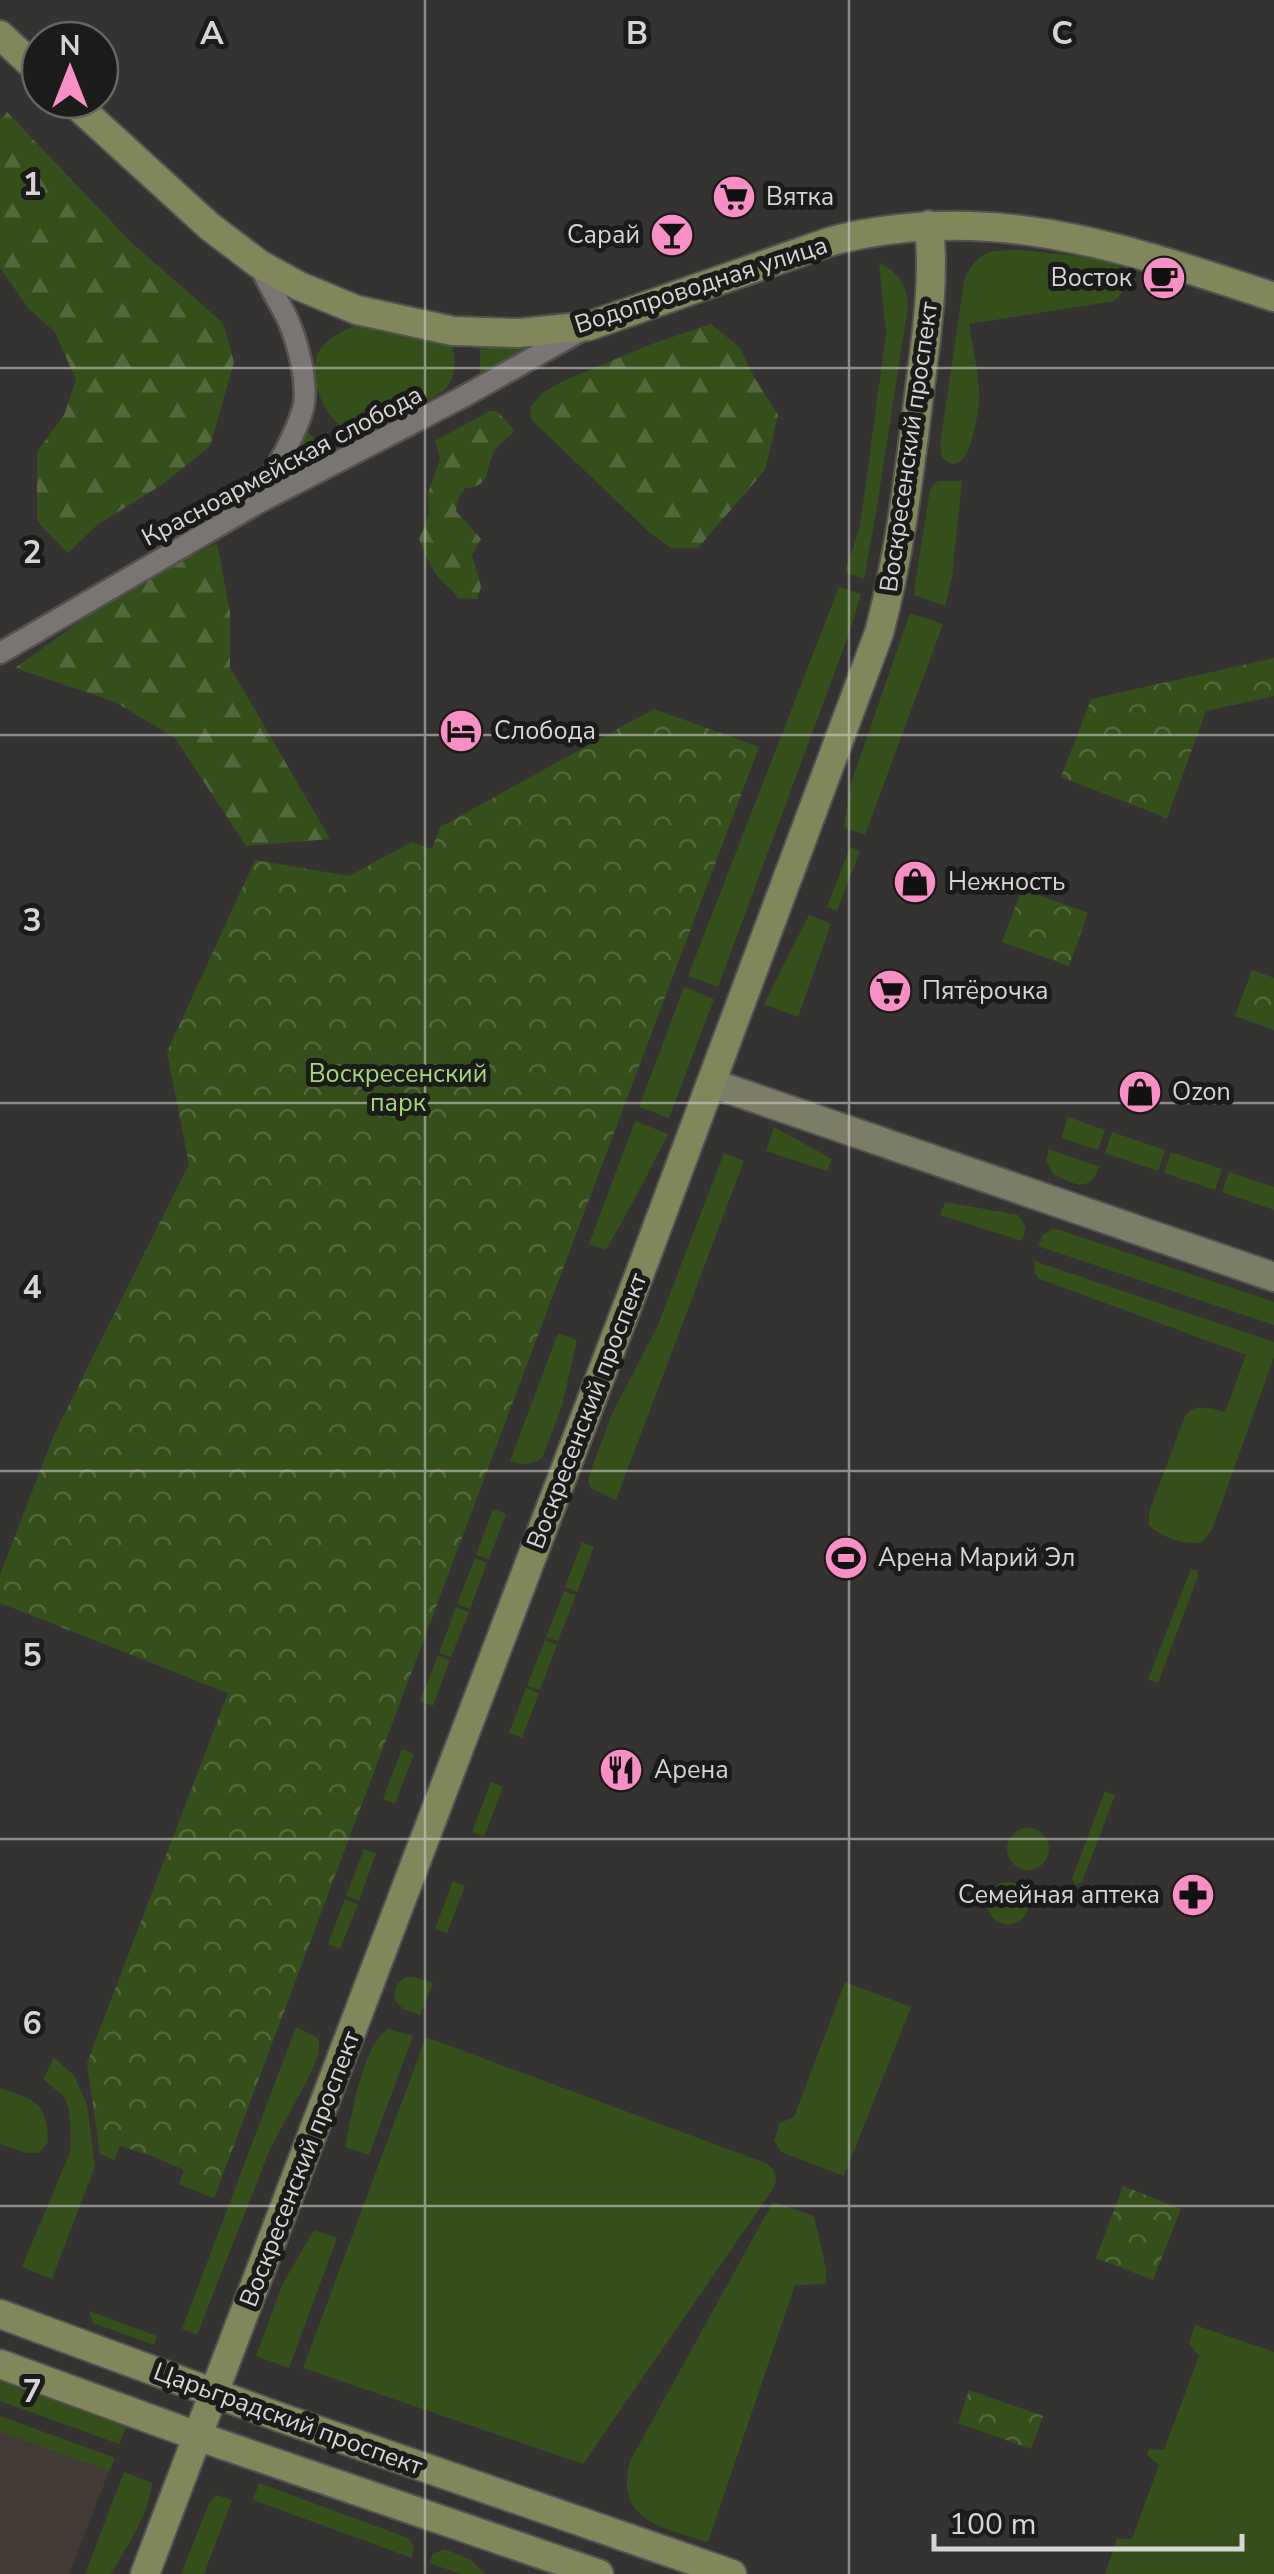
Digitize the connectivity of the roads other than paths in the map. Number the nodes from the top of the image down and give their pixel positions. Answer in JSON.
{"nodes":[{"id":1,"x":0,"y":36,"type":"edge"},
{"id":2,"x":20,"y":54,"type":"edge"},
{"id":3,"x":93,"y":120,"type":"edge"},
{"id":4,"x":929,"y":225,"type":"junction"},
{"id":5,"x":258,"y":264,"type":"junction"},
{"id":6,"x":1274,"y":296,"type":"edge"},
{"id":7,"x":590,"y":326,"type":"junction"},
{"id":8,"x":256,"y":504,"type":"junction"},
{"id":9,"x":0,"y":653,"type":"edge"},
{"id":10,"x":711,"y":1083,"type":"junction"},
{"id":11,"x":1274,"y":1277,"type":"edge"},
{"id":12,"x":0,"y":2314,"type":"edge"},
{"id":13,"x":0,"y":2364,"type":"edge"},
{"id":14,"x":214,"y":2394,"type":"junction"},
{"id":15,"x":198,"y":2436,"type":"junction"},
{"id":16,"x":145,"y":2574,"type":"edge"},
{"id":17,"x":599,"y":2574,"type":"edge"},
{"id":18,"x":732,"y":2574,"type":"edge"}],
"edges":[{"from":1,"to":2,"type":"main road"},
{"from":3,"to":5,"type":"main road","name":"Водопроводная улица"},
{"from":4,"to":6,"type":"main road","name":"Водопроводная улица"},
{"from":4,"to":7,"type":"main road","name":"Водопроводная улица"},
{"from":4,"to":10,"type":"main road","name":"Воскресенский проспект"},
{"from":5,"to":7,"type":"main road","name":"Водопроводная улица"},
{"from":5,"to":8,"type":"street"},
{"from":7,"to":8,"type":"street","name":"Красноармейская слобода"},
{"from":8,"to":9,"type":"street","name":"Красноармейская слобода"},
{"from":10,"to":11,"type":"main road"},
{"from":10,"to":14,"type":"main road","name":"Воскресенский проспект"},
{"from":12,"to":14,"type":"main road","name":"Царьградский проспект"},
{"from":13,"to":15,"type":"main road","name":"Царьградский проспект"},
{"from":14,"to":15,"type":"main road","name":"Воскресенский проспект"},
{"from":14,"to":18,"type":"main road","name":"Царьградский проспект"},
{"from":15,"to":16,"type":"main road","name":"Воскресенский проспект"},
{"from":15,"to":17,"type":"main road","name":"Царьградский проспект"}]}
